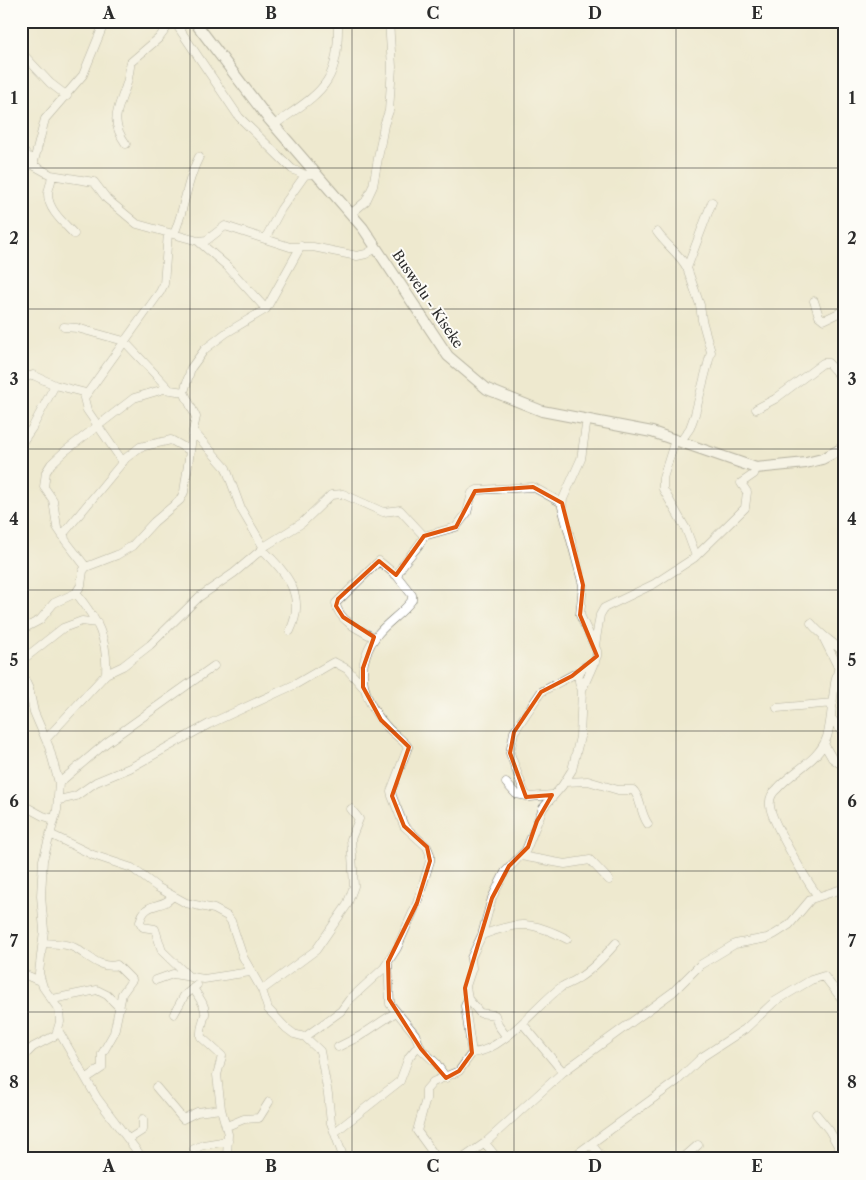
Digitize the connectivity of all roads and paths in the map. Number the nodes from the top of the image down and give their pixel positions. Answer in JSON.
{"nodes":[{"id":1,"x":105,"y":21,"type":"edge"},
{"id":2,"x":173,"y":21,"type":"edge"},
{"id":3,"x":194,"y":21,"type":"edge"},
{"id":4,"x":338,"y":21,"type":"edge"},
{"id":5,"x":389,"y":21,"type":"edge"},
{"id":6,"x":21,"y":52,"type":"edge"},
{"id":7,"x":67,"y":96,"type":"junction"},
{"id":8,"x":274,"y":125,"type":"junction"},
{"id":9,"x":126,"y":144,"type":"dead end"},
{"id":10,"x":21,"y":148,"type":"edge"},
{"id":11,"x":199,"y":157,"type":"dead end"},
{"id":12,"x":34,"y":164,"type":"junction"},
{"id":13,"x":21,"y":169,"type":"edge"},
{"id":14,"x":316,"y":173,"type":"junction"},
{"id":15,"x":51,"y":175,"type":"junction"},
{"id":16,"x":305,"y":175,"type":"junction"},
{"id":17,"x":712,"y":202,"type":"dead end"},
{"id":18,"x":352,"y":213,"type":"junction"},
{"id":19,"x":657,"y":232,"type":"dead end"},
{"id":20,"x":171,"y":233,"type":"junction"},
{"id":21,"x":74,"y":234,"type":"dead end"},
{"id":22,"x":265,"y":239,"type":"junction"},
{"id":23,"x":198,"y":241,"type":"junction"},
{"id":24,"x":301,"y":246,"type":"junction"},
{"id":25,"x":376,"y":248,"type":"junction"},
{"id":26,"x":686,"y":268,"type":"junction"},
{"id":27,"x":814,"y":301,"type":"dead end"},
{"id":28,"x":266,"y":309,"type":"junction"},
{"id":29,"x":845,"y":310,"type":"edge"},
{"id":30,"x":64,"y":327,"type":"dead end"},
{"id":31,"x":124,"y":341,"type":"junction"},
{"id":32,"x":21,"y":382,"type":"edge"},
{"id":33,"x":845,"y":382,"type":"edge"},
{"id":34,"x":55,"y":385,"type":"junction"},
{"id":35,"x":170,"y":390,"type":"junction"},
{"id":36,"x":184,"y":392,"type":"junction"},
{"id":37,"x":86,"y":393,"type":"junction"},
{"id":38,"x":756,"y":410,"type":"dead end"},
{"id":39,"x":587,"y":420,"type":"junction"},
{"id":40,"x":99,"y":426,"type":"junction"},
{"id":41,"x":193,"y":431,"type":"junction"},
{"id":42,"x":678,"y":440,"type":"junction"},
{"id":43,"x":21,"y":444,"type":"edge"},
{"id":44,"x":845,"y":447,"type":"edge"},
{"id":45,"x":189,"y":450,"type":"junction"},
{"id":46,"x":123,"y":462,"type":"junction"},
{"id":47,"x":756,"y":468,"type":"junction"},
{"id":48,"x":562,"y":503,"type":"junction"},
{"id":49,"x":63,"y":536,"type":"junction"},
{"id":50,"x":424,"y":536,"type":"junction"},
{"id":51,"x":263,"y":548,"type":"junction"},
{"id":52,"x":696,"y":556,"type":"junction"},
{"id":53,"x":86,"y":567,"type":"junction"},
{"id":54,"x":397,"y":576,"type":"junction"},
{"id":55,"x":76,"y":593,"type":"junction"},
{"id":56,"x":97,"y":623,"type":"junction"},
{"id":57,"x":812,"y":623,"type":"dead end"},
{"id":58,"x":21,"y":630,"type":"edge"},
{"id":59,"x":290,"y":631,"type":"dead end"},
{"id":60,"x":375,"y":638,"type":"junction"},
{"id":61,"x":824,"y":639,"type":"junction"},
{"id":62,"x":594,"y":645,"type":"junction"},
{"id":63,"x":845,"y":656,"type":"edge"},
{"id":64,"x":21,"y":661,"type":"edge"},
{"id":65,"x":595,"y":662,"type":"junction"},
{"id":66,"x":214,"y":666,"type":"dead end"},
{"id":67,"x":838,"y":667,"type":"junction"},
{"id":68,"x":21,"y":672,"type":"edge"},
{"id":69,"x":578,"y":672,"type":"junction"},
{"id":70,"x":106,"y":674,"type":"junction"},
{"id":71,"x":363,"y":687,"type":"junction"},
{"id":72,"x":582,"y":690,"type":"junction"},
{"id":73,"x":833,"y":704,"type":"junction"},
{"id":74,"x":777,"y":708,"type":"dead end"},
{"id":75,"x":832,"y":719,"type":"junction"},
{"id":76,"x":845,"y":735,"type":"edge"},
{"id":77,"x":46,"y":739,"type":"junction"},
{"id":78,"x":824,"y":744,"type":"junction"},
{"id":79,"x":845,"y":772,"type":"edge"},
{"id":80,"x":564,"y":782,"type":"junction"},
{"id":81,"x":59,"y":783,"type":"junction"},
{"id":82,"x":506,"y":783,"type":"dead end"},
{"id":83,"x":527,"y":796,"type":"junction"},
{"id":84,"x":552,"y":796,"type":"junction"},
{"id":85,"x":58,"y":800,"type":"junction"},
{"id":86,"x":21,"y":804,"type":"edge"},
{"id":87,"x":351,"y":809,"type":"dead end"},
{"id":88,"x":54,"y":819,"type":"junction"},
{"id":89,"x":648,"y":824,"type":"dead end"},
{"id":90,"x":50,"y":834,"type":"junction"},
{"id":91,"x":521,"y":856,"type":"junction"},
{"id":92,"x":610,"y":880,"type":"dead end"},
{"id":93,"x":845,"y":888,"type":"edge"},
{"id":94,"x":172,"y":896,"type":"junction"},
{"id":95,"x":818,"y":896,"type":"junction"},
{"id":96,"x":485,"y":926,"type":"junction"},
{"id":97,"x":492,"y":931,"type":"junction"},
{"id":98,"x":482,"y":936,"type":"junction"},
{"id":99,"x":567,"y":938,"type":"dead end"},
{"id":100,"x":44,"y":943,"type":"junction"},
{"id":101,"x":616,"y":943,"type":"dead end"},
{"id":102,"x":388,"y":962,"type":"junction"},
{"id":103,"x":250,"y":972,"type":"junction"},
{"id":104,"x":21,"y":973,"type":"edge"},
{"id":105,"x":379,"y":974,"type":"junction"},
{"id":106,"x":188,"y":976,"type":"junction"},
{"id":107,"x":389,"y":978,"type":"junction"},
{"id":108,"x":204,"y":979,"type":"junction"},
{"id":109,"x":156,"y":980,"type":"dead end"},
{"id":110,"x":40,"y":981,"type":"junction"},
{"id":111,"x":193,"y":988,"type":"junction"},
{"id":112,"x":262,"y":990,"type":"junction"},
{"id":113,"x":468,"y":999,"type":"junction"},
{"id":114,"x":53,"y":1000,"type":"junction"},
{"id":115,"x":845,"y":1003,"type":"edge"},
{"id":116,"x":120,"y":1008,"type":"junction"},
{"id":117,"x":396,"y":1012,"type":"junction"},
{"id":118,"x":174,"y":1014,"type":"dead end"},
{"id":119,"x":523,"y":1024,"type":"junction"},
{"id":120,"x":58,"y":1030,"type":"junction"},
{"id":121,"x":314,"y":1031,"type":"junction"},
{"id":122,"x":506,"y":1036,"type":"junction"},
{"id":123,"x":305,"y":1037,"type":"junction"},
{"id":124,"x":419,"y":1045,"type":"junction"},
{"id":125,"x":338,"y":1047,"type":"dead end"},
{"id":126,"x":318,"y":1048,"type":"junction"},
{"id":127,"x":472,"y":1052,"type":"junction"},
{"id":128,"x":21,"y":1059,"type":"edge"},
{"id":129,"x":436,"y":1063,"type":"junction"},
{"id":130,"x":563,"y":1072,"type":"junction"},
{"id":131,"x":87,"y":1078,"type":"junction"},
{"id":132,"x":446,"y":1078,"type":"junction"},
{"id":133,"x":433,"y":1082,"type":"junction"},
{"id":134,"x":156,"y":1087,"type":"dead end"},
{"id":135,"x":269,"y":1102,"type":"dead end"},
{"id":136,"x":222,"y":1109,"type":"junction"},
{"id":137,"x":816,"y":1114,"type":"dead end"},
{"id":138,"x":143,"y":1119,"type":"dead end"},
{"id":139,"x":227,"y":1126,"type":"junction"},
{"id":140,"x":335,"y":1132,"type":"junction"},
{"id":141,"x":129,"y":1139,"type":"junction"},
{"id":142,"x":228,"y":1141,"type":"junction"},
{"id":143,"x":485,"y":1144,"type":"junction"},
{"id":144,"x":592,"y":1145,"type":"junction"},
{"id":145,"x":698,"y":1145,"type":"dead end"},
{"id":146,"x":194,"y":1149,"type":"dead end"},
{"id":147,"x":341,"y":1157,"type":"edge"},
{"id":148,"x":845,"y":1158,"type":"edge"},
{"id":149,"x":143,"y":1159,"type":"edge"},
{"id":150,"x":227,"y":1159,"type":"edge"},
{"id":151,"x":435,"y":1159,"type":"edge"},
{"id":152,"x":462,"y":1159,"type":"edge"},
{"id":153,"x":498,"y":1159,"type":"edge"},
{"id":154,"x":570,"y":1159,"type":"edge"},
{"id":155,"x":603,"y":1159,"type":"edge"},
{"id":156,"x":682,"y":1159,"type":"edge"}],
"edges":[{"from":1,"to":7,"type":"street"},
{"from":2,"to":9,"type":"street"},
{"from":2,"to":16,"type":"street"},
{"from":3,"to":8,"type":"main road","name":"Buswelu - Kiseke"},
{"from":4,"to":8,"type":"street"},
{"from":5,"to":18,"type":"street"},
{"from":6,"to":7,"type":"street"},
{"from":7,"to":12,"type":"street"},
{"from":8,"to":14,"type":"main road","name":"Buswelu - Kiseke"},
{"from":10,"to":12,"type":"street"},
{"from":11,"to":20,"type":"street"},
{"from":12,"to":13,"type":"street"},
{"from":12,"to":15,"type":"street"},
{"from":14,"to":16,"type":"street"},
{"from":14,"to":18,"type":"main road","name":"Buswelu - Kiseke"},
{"from":15,"to":20,"type":"street"},
{"from":15,"to":21,"type":"street"},
{"from":16,"to":22,"type":"street"},
{"from":17,"to":26,"type":"street"},
{"from":18,"to":25,"type":"main road","name":"Buswelu - Kiseke"},
{"from":19,"to":26,"type":"street"},
{"from":20,"to":23,"type":"street"},
{"from":20,"to":31,"type":"street"},
{"from":22,"to":23,"type":"street"},
{"from":22,"to":24,"type":"street"},
{"from":23,"to":28,"type":"street"},
{"from":24,"to":25,"type":"street"},
{"from":24,"to":28,"type":"street"},
{"from":25,"to":39,"type":"main road","name":"Buswelu - Kiseke"},
{"from":26,"to":42,"type":"street"},
{"from":27,"to":29,"type":"street"},
{"from":28,"to":36,"type":"street"},
{"from":30,"to":31,"type":"street"},
{"from":31,"to":35,"type":"street"},
{"from":31,"to":37,"type":"street"},
{"from":32,"to":34,"type":"street"},
{"from":33,"to":38,"type":"street"},
{"from":34,"to":37,"type":"street"},
{"from":34,"to":43,"type":"street"},
{"from":35,"to":36,"type":"street"},
{"from":35,"to":40,"type":"street"},
{"from":36,"to":41,"type":"street"},
{"from":37,"to":40,"type":"street"},
{"from":39,"to":42,"type":"main road","name":"Buswelu - Kiseke"},
{"from":39,"to":48,"type":"street"},
{"from":40,"to":46,"type":"street"},
{"from":40,"to":49,"type":"street"},
{"from":41,"to":45,"type":"street"},
{"from":41,"to":51,"type":"street"},
{"from":42,"to":47,"type":"main road","name":"Buswelu - Kiseke"},
{"from":42,"to":52,"type":"street"},
{"from":44,"to":47,"type":"main road","name":"Buswelu - Kiseke"},
{"from":45,"to":46,"type":"street"},
{"from":45,"to":53,"type":"street"},
{"from":46,"to":49,"type":"street"},
{"from":47,"to":52,"type":"street"},
{"from":48,"to":50,"type":"street"},
{"from":48,"to":62,"type":"street"},
{"from":49,"to":53,"type":"street"},
{"from":50,"to":51,"type":"street"},
{"from":50,"to":54,"type":"street"},
{"from":51,"to":59,"type":"street"},
{"from":51,"to":70,"type":"street"},
{"from":52,"to":62,"type":"street"},
{"from":53,"to":55,"type":"street"},
{"from":54,"to":60,"type":"street"},
{"from":54,"to":60,"type":"street"},
{"from":55,"to":56,"type":"street"},
{"from":55,"to":58,"type":"street"},
{"from":56,"to":64,"type":"street"},
{"from":56,"to":70,"type":"street"},
{"from":57,"to":61,"type":"street"},
{"from":60,"to":71,"type":"street"},
{"from":61,"to":63,"type":"street"},
{"from":61,"to":67,"type":"street"},
{"from":62,"to":65,"type":"street"},
{"from":63,"to":67,"type":"street"},
{"from":65,"to":69,"type":"street"},
{"from":65,"to":72,"type":"street"},
{"from":66,"to":81,"type":"street"},
{"from":67,"to":73,"type":"street"},
{"from":68,"to":77,"type":"street"},
{"from":69,"to":72,"type":"street"},
{"from":69,"to":83,"type":"street"},
{"from":70,"to":77,"type":"street"},
{"from":71,"to":85,"type":"street"},
{"from":71,"to":102,"type":"street"},
{"from":72,"to":80,"type":"street"},
{"from":73,"to":74,"type":"street"},
{"from":73,"to":75,"type":"street"},
{"from":75,"to":76,"type":"street"},
{"from":75,"to":78,"type":"street"},
{"from":77,"to":81,"type":"street"},
{"from":78,"to":79,"type":"street"},
{"from":78,"to":95,"type":"street"},
{"from":80,"to":84,"type":"street"},
{"from":80,"to":89,"type":"street"},
{"from":81,"to":85,"type":"street"},
{"from":82,"to":83,"type":"street"},
{"from":83,"to":84,"type":"street"},
{"from":84,"to":91,"type":"street"},
{"from":85,"to":88,"type":"street"},
{"from":86,"to":88,"type":"street"},
{"from":87,"to":112,"type":"street"},
{"from":88,"to":90,"type":"street"},
{"from":90,"to":94,"type":"street"},
{"from":90,"to":100,"type":"street"},
{"from":91,"to":92,"type":"street"},
{"from":91,"to":96,"type":"street"},
{"from":93,"to":95,"type":"street"},
{"from":94,"to":103,"type":"street"},
{"from":94,"to":106,"type":"street"},
{"from":95,"to":130,"type":"street"},
{"from":96,"to":97,"type":"street"},
{"from":96,"to":98,"type":"street"},
{"from":97,"to":98,"type":"street"},
{"from":97,"to":99,"type":"street"},
{"from":98,"to":113,"type":"street"},
{"from":100,"to":110,"type":"street"},
{"from":100,"to":116,"type":"street"},
{"from":101,"to":119,"type":"street"},
{"from":102,"to":105,"type":"street"},
{"from":102,"to":107,"type":"street"},
{"from":103,"to":108,"type":"street"},
{"from":103,"to":112,"type":"street"},
{"from":104,"to":110,"type":"street"},
{"from":105,"to":107,"type":"street"},
{"from":105,"to":121,"type":"street"},
{"from":106,"to":108,"type":"street"},
{"from":106,"to":109,"type":"street"},
{"from":107,"to":117,"type":"street"},
{"from":108,"to":111,"type":"street"},
{"from":110,"to":114,"type":"street"},
{"from":111,"to":118,"type":"street"},
{"from":111,"to":136,"type":"street"},
{"from":112,"to":123,"type":"street"},
{"from":113,"to":122,"type":"street"},
{"from":113,"to":127,"type":"street"},
{"from":114,"to":116,"type":"street"},
{"from":114,"to":120,"type":"street"},
{"from":115,"to":144,"type":"street"},
{"from":116,"to":131,"type":"street"},
{"from":117,"to":124,"type":"street"},
{"from":117,"to":125,"type":"street"},
{"from":119,"to":122,"type":"street"},
{"from":119,"to":130,"type":"street"},
{"from":120,"to":128,"type":"street"},
{"from":120,"to":131,"type":"street"},
{"from":121,"to":123,"type":"street"},
{"from":121,"to":126,"type":"street"},
{"from":122,"to":127,"type":"street"},
{"from":123,"to":126,"type":"street"},
{"from":124,"to":129,"type":"street"},
{"from":124,"to":140,"type":"street"},
{"from":126,"to":140,"type":"street"},
{"from":127,"to":132,"type":"street"},
{"from":129,"to":132,"type":"street"},
{"from":129,"to":133,"type":"street"},
{"from":130,"to":143,"type":"street"},
{"from":131,"to":141,"type":"street"},
{"from":132,"to":133,"type":"street"},
{"from":133,"to":151,"type":"street"},
{"from":134,"to":136,"type":"street"},
{"from":135,"to":139,"type":"street"},
{"from":136,"to":139,"type":"street"},
{"from":137,"to":148,"type":"street"},
{"from":138,"to":141,"type":"street"},
{"from":139,"to":142,"type":"street"},
{"from":140,"to":147,"type":"street"},
{"from":141,"to":149,"type":"street"},
{"from":142,"to":146,"type":"street"},
{"from":142,"to":150,"type":"street"},
{"from":143,"to":152,"type":"street"},
{"from":143,"to":153,"type":"street"},
{"from":144,"to":154,"type":"street"},
{"from":144,"to":155,"type":"street"},
{"from":145,"to":156,"type":"street"}]}
